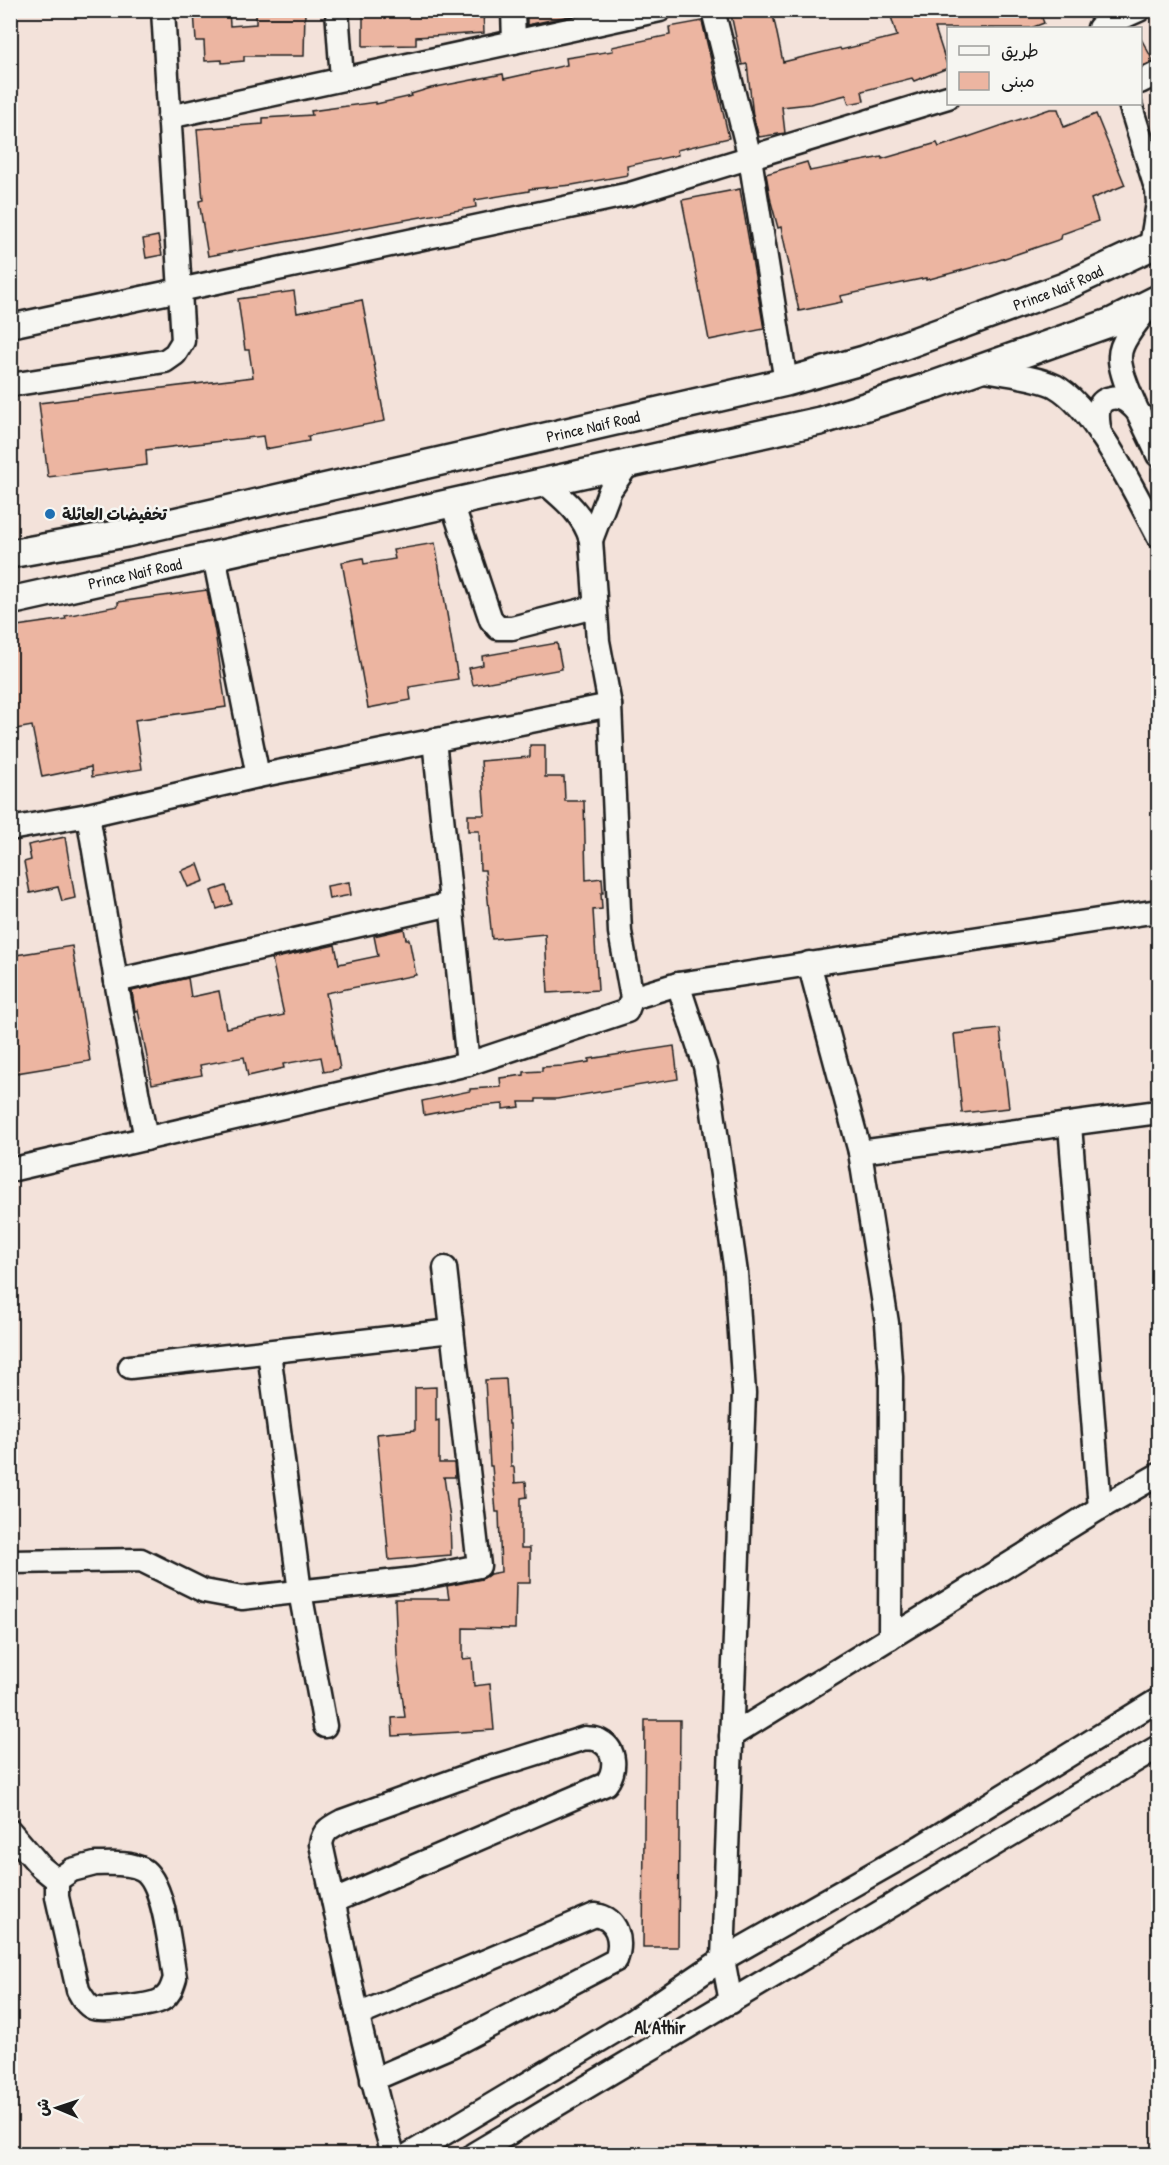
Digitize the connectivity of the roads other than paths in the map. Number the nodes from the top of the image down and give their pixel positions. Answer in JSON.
{"nodes":[{"id":1,"x":164,"y":10,"type":"edge"},
{"id":2,"x":337,"y":10,"type":"edge"},
{"id":3,"x":513,"y":10,"type":"edge"},
{"id":4,"x":660,"y":10,"type":"edge"},
{"id":5,"x":713,"y":10,"type":"edge"},
{"id":6,"x":1139,"y":10,"type":"edge"},
{"id":7,"x":1102,"y":27,"type":"edge"},
{"id":8,"x":514,"y":42,"type":"junction"},
{"id":9,"x":1158,"y":76,"type":"edge"},
{"id":10,"x":342,"y":79,"type":"junction"},
{"id":11,"x":1142,"y":81,"type":"edge"},
{"id":12,"x":947,"y":97,"type":"edge"},
{"id":13,"x":1130,"y":105,"type":"edge"},
{"id":14,"x":169,"y":117,"type":"junction"},
{"id":15,"x":750,"y":158,"type":"junction"},
{"id":16,"x":1155,"y":245,"type":"edge"},
{"id":17,"x":179,"y":290,"type":"junction"},
{"id":18,"x":1156,"y":300,"type":"edge"},
{"id":19,"x":10,"y":326,"type":"edge"},
{"id":20,"x":979,"y":369,"type":"junction"},
{"id":21,"x":786,"y":382,"type":"junction"},
{"id":22,"x":10,"y":386,"type":"edge"},
{"id":23,"x":1139,"y":413,"type":"junction"},
{"id":24,"x":1100,"y":434,"type":"junction"},
{"id":25,"x":1158,"y":455,"type":"edge"},
{"id":26,"x":628,"y":464,"type":"junction"},
{"id":27,"x":544,"y":482,"type":"junction"},
{"id":28,"x":452,"y":503,"type":"junction"},
{"id":29,"x":1158,"y":536,"type":"edge"},
{"id":30,"x":591,"y":540,"type":"junction"},
{"id":31,"x":10,"y":554,"type":"edge"},
{"id":32,"x":214,"y":556,"type":"junction"},
{"id":33,"x":10,"y":601,"type":"edge"},
{"id":34,"x":594,"y":607,"type":"junction"},
{"id":35,"x":610,"y":705,"type":"junction"},
{"id":36,"x":434,"y":740,"type":"junction"},
{"id":37,"x":258,"y":776,"type":"junction"},
{"id":38,"x":88,"y":815,"type":"junction"},
{"id":39,"x":10,"y":829,"type":"edge"},
{"id":40,"x":451,"y":904,"type":"junction"},
{"id":41,"x":1157,"y":916,"type":"edge"},
{"id":42,"x":809,"y":963,"type":"junction"},
{"id":43,"x":116,"y":981,"type":"junction"},
{"id":44,"x":678,"y":984,"type":"junction"},
{"id":45,"x":632,"y":998,"type":"junction"},
{"id":46,"x":468,"y":1064,"type":"junction"},
{"id":47,"x":1158,"y":1112,"type":"edge"},
{"id":48,"x":1070,"y":1125,"type":"junction"},
{"id":49,"x":146,"y":1139,"type":"junction"},
{"id":50,"x":860,"y":1152,"type":"junction"},
{"id":51,"x":10,"y":1170,"type":"edge"},
{"id":52,"x":445,"y":1268,"type":"dead end"},
{"id":53,"x":452,"y":1331,"type":"junction"},
{"id":54,"x":269,"y":1352,"type":"junction"},
{"id":55,"x":130,"y":1367,"type":"dead end"},
{"id":56,"x":1158,"y":1475,"type":"edge"},
{"id":57,"x":1100,"y":1508,"type":"junction"},
{"id":58,"x":10,"y":1562,"type":"edge"},
{"id":59,"x":300,"y":1592,"type":"junction"},
{"id":60,"x":890,"y":1638,"type":"junction"},
{"id":61,"x":1158,"y":1700,"type":"edge"},
{"id":62,"x":326,"y":1726,"type":"dead end"},
{"id":63,"x":731,"y":1736,"type":"junction"},
{"id":64,"x":1158,"y":1747,"type":"edge"},
{"id":65,"x":10,"y":1831,"type":"edge"},
{"id":66,"x":57,"y":1880,"type":"junction"},
{"id":67,"x":333,"y":1901,"type":"junction"},
{"id":68,"x":723,"y":1959,"type":"junction"},
{"id":69,"x":731,"y":2002,"type":"junction"},
{"id":70,"x":358,"y":2015,"type":"junction"},
{"id":71,"x":372,"y":2080,"type":"junction"},
{"id":72,"x":393,"y":2154,"type":"edge"},
{"id":73,"x":410,"y":2154,"type":"edge"},
{"id":74,"x":474,"y":2154,"type":"edge"}],
"edges":[{"from":1,"to":14,"type":"street"},
{"from":2,"to":10,"type":"street"},
{"from":3,"to":8,"type":"street"},
{"from":4,"to":8,"type":"street"},
{"from":5,"to":15,"type":"street"},
{"from":6,"to":7,"type":"street"},
{"from":8,"to":10,"type":"street"},
{"from":9,"to":11,"type":"street"},
{"from":10,"to":14,"type":"street"},
{"from":12,"to":15,"type":"street"},
{"from":13,"to":16,"type":"street"},
{"from":14,"to":17,"type":"street"},
{"from":15,"to":17,"type":"street"},
{"from":15,"to":21,"type":"street"},
{"from":16,"to":21,"type":"main road","name":"Prince Naif Road"},
{"from":17,"to":19,"type":"street"},
{"from":17,"to":22,"type":"street"},
{"from":18,"to":20,"type":"main road","name":"Prince Naif Road"},
{"from":18,"to":23,"type":"street"},
{"from":20,"to":24,"type":"street"},
{"from":20,"to":26,"type":"main road","name":"Prince Naif Road"},
{"from":21,"to":31,"type":"main road","name":"Prince Naif Road"},
{"from":23,"to":24,"type":"street"},
{"from":23,"to":25,"type":"street"},
{"from":24,"to":29,"type":"street"},
{"from":26,"to":27,"type":"main road","name":"Prince Naif Road"},
{"from":26,"to":30,"type":"street"},
{"from":27,"to":28,"type":"main road","name":"Prince Naif Road"},
{"from":27,"to":30,"type":"street"},
{"from":28,"to":32,"type":"main road","name":"Prince Naif Road"},
{"from":28,"to":34,"type":"street"},
{"from":30,"to":34,"type":"street"},
{"from":32,"to":33,"type":"main road","name":"Prince Naif Road"},
{"from":32,"to":37,"type":"street"},
{"from":34,"to":35,"type":"street"},
{"from":35,"to":36,"type":"street"},
{"from":35,"to":45,"type":"street"},
{"from":36,"to":37,"type":"street"},
{"from":36,"to":40,"type":"street"},
{"from":37,"to":38,"type":"street"},
{"from":38,"to":39,"type":"street"},
{"from":38,"to":43,"type":"street"},
{"from":40,"to":43,"type":"street"},
{"from":40,"to":46,"type":"street"},
{"from":41,"to":42,"type":"street"},
{"from":42,"to":44,"type":"street"},
{"from":42,"to":50,"type":"street"},
{"from":43,"to":49,"type":"street"},
{"from":44,"to":45,"type":"street"},
{"from":44,"to":63,"type":"street"},
{"from":45,"to":46,"type":"street"},
{"from":46,"to":49,"type":"street"},
{"from":47,"to":48,"type":"street"},
{"from":48,"to":50,"type":"street"},
{"from":48,"to":57,"type":"street"},
{"from":49,"to":51,"type":"street"},
{"from":50,"to":60,"type":"street"},
{"from":52,"to":53,"type":"street"},
{"from":53,"to":54,"type":"street"},
{"from":53,"to":59,"type":"street"},
{"from":54,"to":55,"type":"street"},
{"from":54,"to":59,"type":"street"},
{"from":56,"to":57,"type":"street"},
{"from":57,"to":60,"type":"street"},
{"from":58,"to":59,"type":"street"},
{"from":59,"to":62,"type":"street"},
{"from":60,"to":63,"type":"street"},
{"from":61,"to":68,"type":"street"},
{"from":63,"to":68,"type":"street"},
{"from":64,"to":69,"type":"street"},
{"from":65,"to":66,"type":"street"},
{"from":66,"to":66,"type":"street"},
{"from":67,"to":67,"type":"street"},
{"from":67,"to":70,"type":"street"},
{"from":68,"to":69,"type":"street"},
{"from":68,"to":73,"type":"street"},
{"from":69,"to":74,"type":"street"},
{"from":70,"to":71,"type":"street"},
{"from":70,"to":71,"type":"street"},
{"from":71,"to":72,"type":"street"}]}
